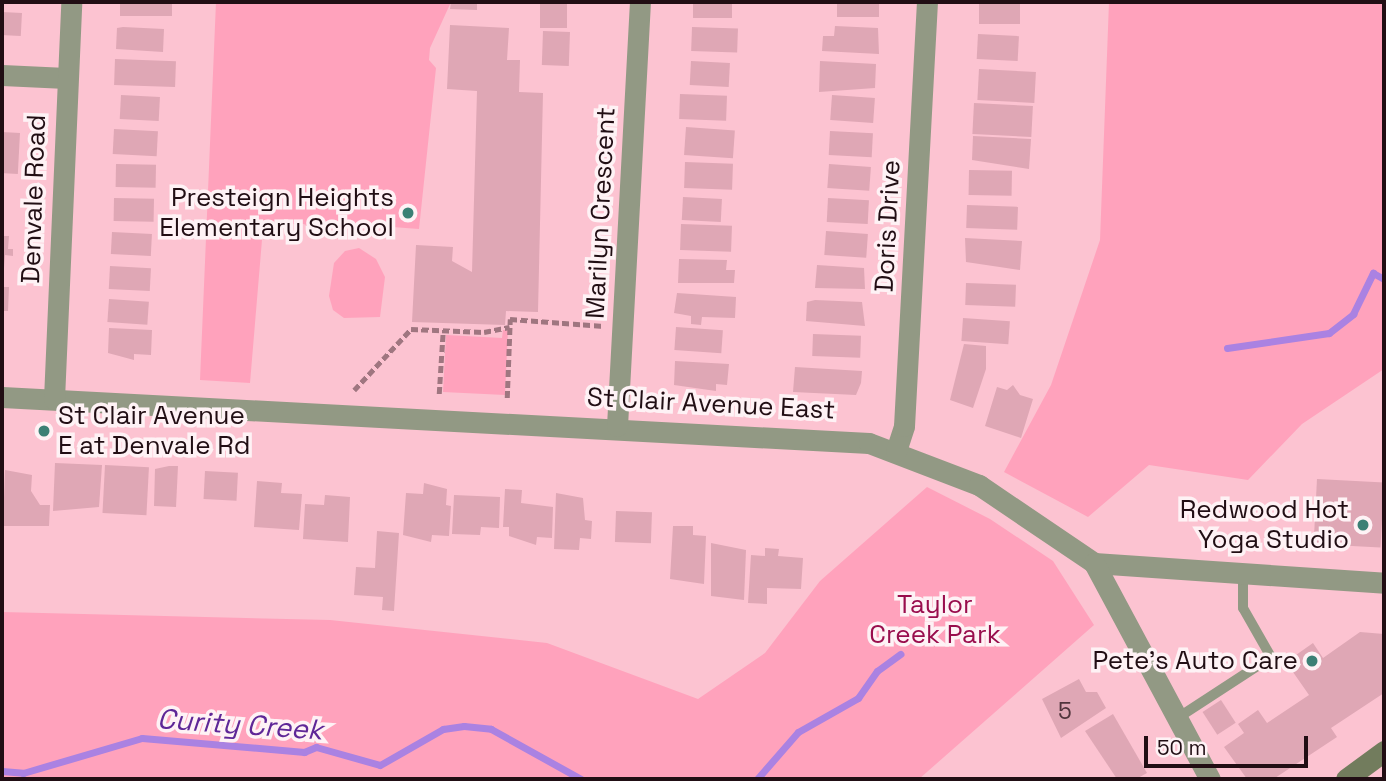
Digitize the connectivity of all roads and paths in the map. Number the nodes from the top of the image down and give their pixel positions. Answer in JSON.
{"nodes":[{"id":1,"x":71,"y":2,"type":"edge"},
{"id":2,"x":640,"y":2,"type":"edge"},
{"id":3,"x":927,"y":2,"type":"edge"},
{"id":4,"x":2,"y":75,"type":"edge"},
{"id":5,"x":66,"y":78,"type":"junction"},
{"id":6,"x":605,"y":326,"type":"dead end"},
{"id":7,"x":510,"y":327,"type":"junction"},
{"id":8,"x":443,"y":331,"type":"junction"},
{"id":9,"x":354,"y":390,"type":"dead end"},
{"id":10,"x":439,"y":394,"type":"dead end"},
{"id":11,"x":2,"y":397,"type":"edge"},
{"id":12,"x":507,"y":398,"type":"dead end"},
{"id":13,"x":54,"y":400,"type":"junction"},
{"id":14,"x":617,"y":426,"type":"junction"},
{"id":15,"x":896,"y":451,"type":"junction"},
{"id":16,"x":1094,"y":564,"type":"junction"},
{"id":17,"x":1244,"y":575,"type":"junction"},
{"id":18,"x":1384,"y":583,"type":"edge"},
{"id":19,"x":1176,"y":719,"type":"junction"},
{"id":20,"x":1384,"y":751,"type":"edge"},
{"id":21,"x":1210,"y":779,"type":"edge"},
{"id":22,"x":1346,"y":779,"type":"edge"}],
"edges":[{"from":1,"to":5,"type":"street","name":"Denvale Road"},
{"from":2,"to":14,"type":"street","name":"Marilyn Crescent"},
{"from":3,"to":15,"type":"street","name":"Doris Drive"},
{"from":4,"to":5,"type":"street"},
{"from":5,"to":13,"type":"street","name":"Denvale Road"},
{"from":6,"to":7,"type":"path"},
{"from":7,"to":8,"type":"path"},
{"from":7,"to":12,"type":"path"},
{"from":8,"to":9,"type":"path"},
{"from":8,"to":10,"type":"path"},
{"from":11,"to":13,"type":"street","name":"St Clair Avenue East"},
{"from":13,"to":14,"type":"street","name":"St Clair Avenue East"},
{"from":14,"to":15,"type":"street","name":"St Clair Avenue East"},
{"from":15,"to":16,"type":"street","name":"St Clair Avenue East"},
{"from":16,"to":17,"type":"street"},
{"from":16,"to":19,"type":"street"},
{"from":17,"to":18,"type":"street"},
{"from":17,"to":19,"type":"lane"},
{"from":19,"to":21,"type":"street"},
{"from":20,"to":22,"type":"main road"}]}
